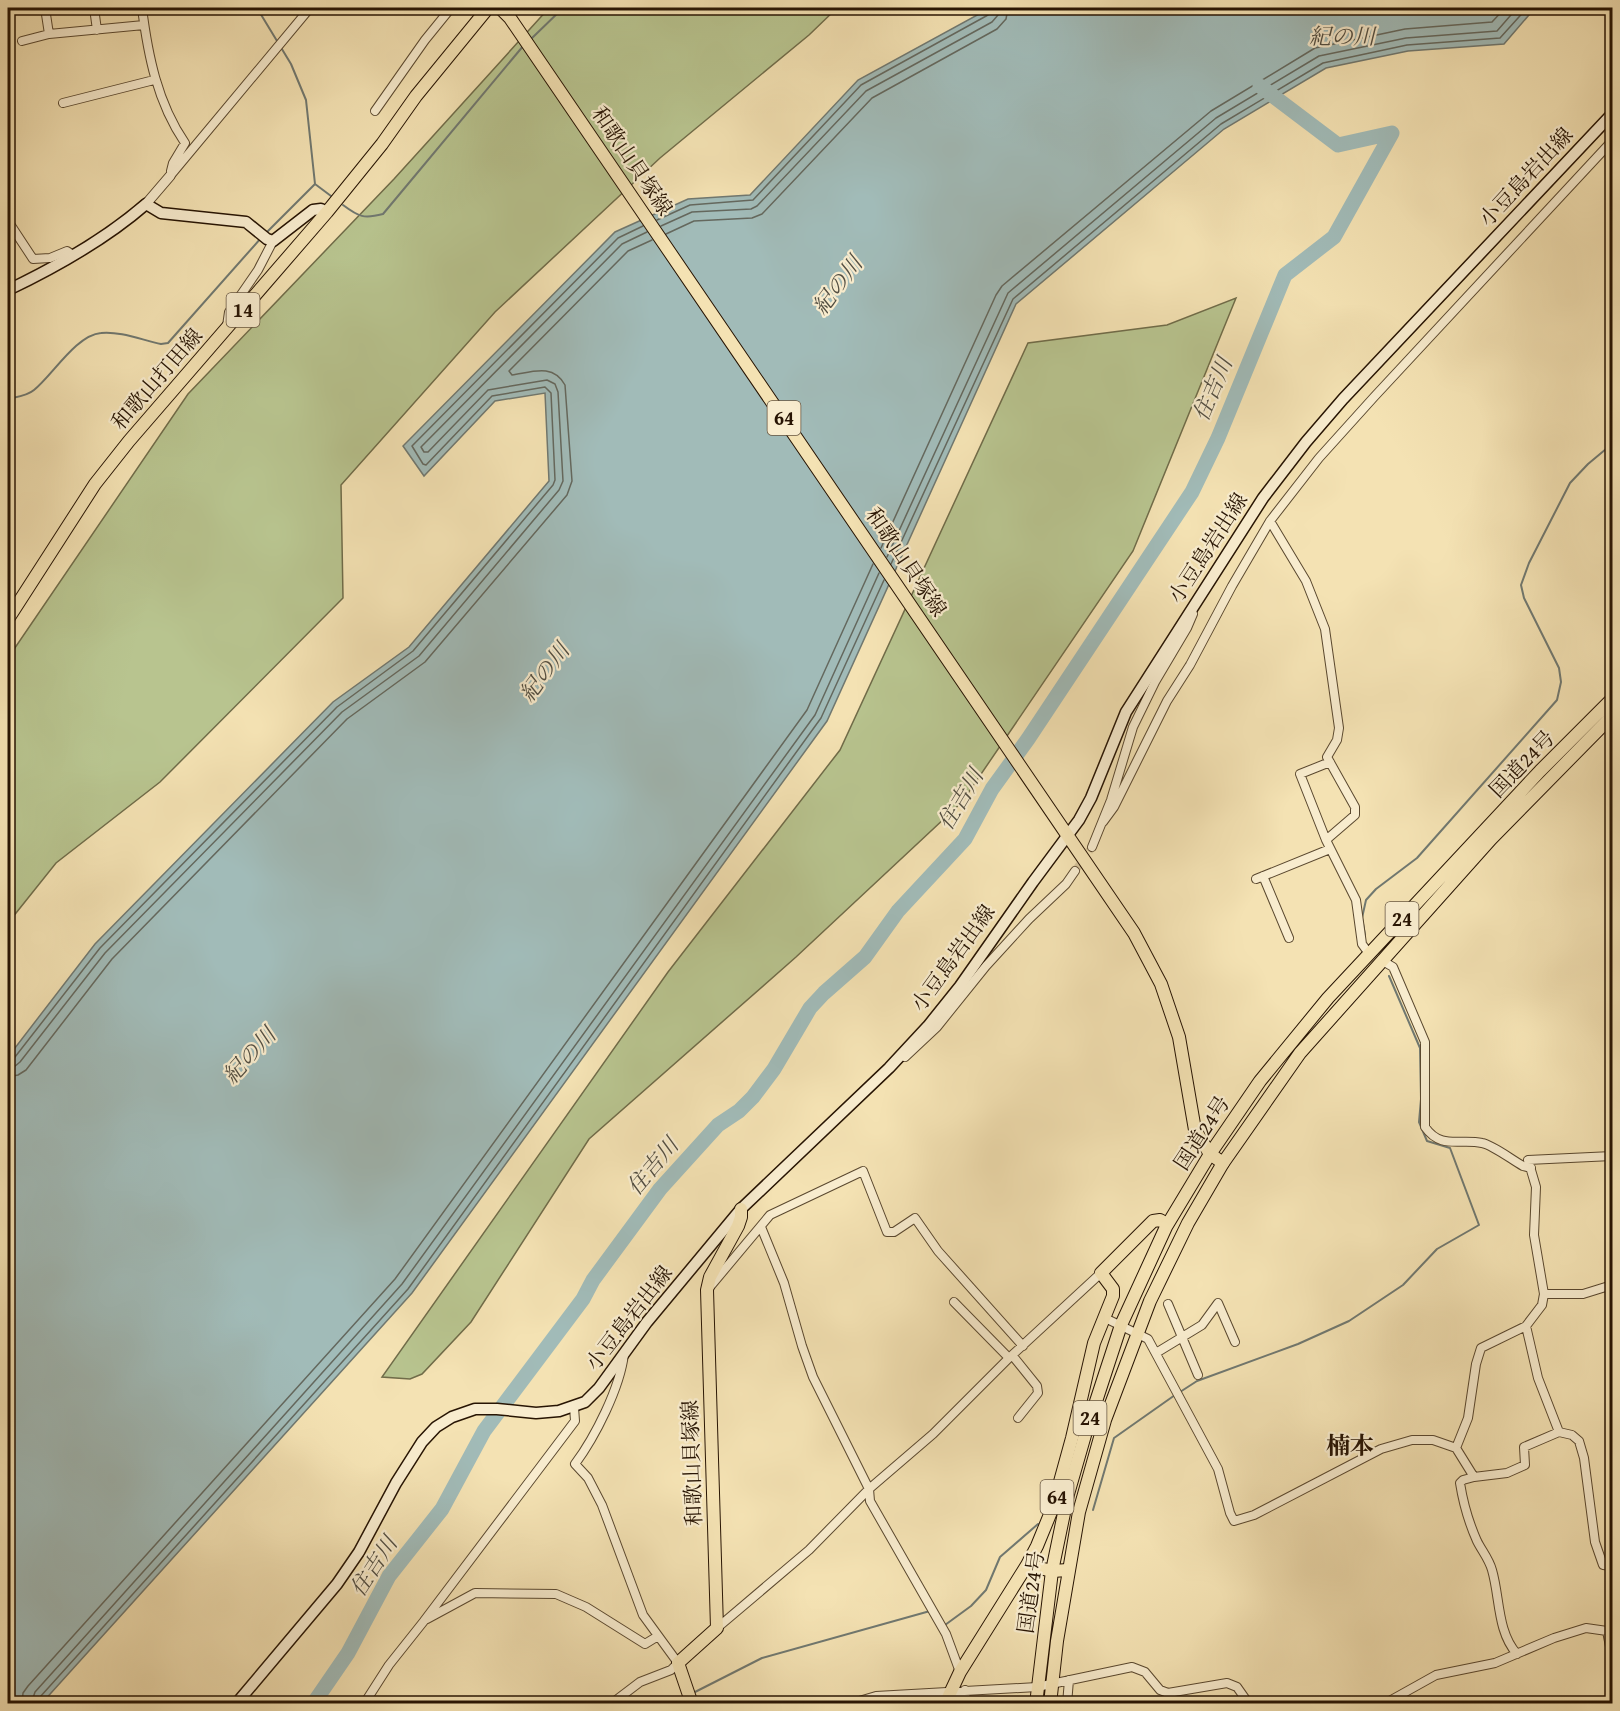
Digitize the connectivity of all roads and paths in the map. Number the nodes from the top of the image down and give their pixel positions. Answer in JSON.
{"nodes":[{"id":1,"x":45,"y":8,"type":"edge"},
{"id":2,"x":94,"y":8,"type":"edge"},
{"id":3,"x":142,"y":8,"type":"edge"},
{"id":4,"x":310,"y":8,"type":"edge"},
{"id":5,"x":451,"y":8,"type":"edge"},
{"id":6,"x":488,"y":8,"type":"edge"},
{"id":7,"x":500,"y":8,"type":"edge"},
{"id":8,"x":144,"y":25,"type":"junction"},
{"id":9,"x":97,"y":30,"type":"junction"},
{"id":10,"x":48,"y":34,"type":"junction"},
{"id":11,"x":22,"y":41,"type":"dead end"},
{"id":12,"x":154,"y":80,"type":"junction"},
{"id":13,"x":63,"y":103,"type":"dead end"},
{"id":14,"x":375,"y":111,"type":"dead end"},
{"id":15,"x":1612,"y":114,"type":"edge"},
{"id":16,"x":1612,"y":141,"type":"edge"},
{"id":17,"x":170,"y":176,"type":"junction"},
{"id":18,"x":146,"y":204,"type":"junction"},
{"id":19,"x":327,"y":212,"type":"junction"},
{"id":20,"x":8,"y":221,"type":"edge"},
{"id":21,"x":270,"y":240,"type":"junction"},
{"id":22,"x":73,"y":255,"type":"junction"},
{"id":23,"x":8,"y":290,"type":"edge"},
{"id":24,"x":226,"y":330,"type":"junction"},
{"id":25,"x":1270,"y":521,"type":"junction"},
{"id":26,"x":1201,"y":594,"type":"junction"},
{"id":27,"x":8,"y":620,"type":"edge"},
{"id":28,"x":1612,"y":699,"type":"edge"},
{"id":29,"x":1612,"y":716,"type":"edge"},
{"id":30,"x":1330,"y":762,"type":"junction"},
{"id":31,"x":1103,"y":822,"type":"junction"},
{"id":32,"x":1068,"y":835,"type":"junction"},
{"id":33,"x":1326,"y":840,"type":"junction"},
{"id":34,"x":1092,"y":847,"type":"tunnel mouth"},
{"id":35,"x":1330,"y":849,"type":"junction"},
{"id":36,"x":1075,"y":871,"type":"tunnel mouth"},
{"id":37,"x":1289,"y":938,"type":"dead end"},
{"id":38,"x":1369,"y":955,"type":"junction"},
{"id":39,"x":1382,"y":960,"type":"junction"},
{"id":40,"x":889,"y":1068,"type":"junction"},
{"id":41,"x":1210,"y":1154,"type":"junction"},
{"id":42,"x":1612,"y":1156,"type":"edge"},
{"id":43,"x":1223,"y":1163,"type":"junction"},
{"id":44,"x":1531,"y":1168,"type":"junction"},
{"id":45,"x":741,"y":1209,"type":"junction"},
{"id":46,"x":1167,"y":1224,"type":"junction"},
{"id":47,"x":761,"y":1227,"type":"junction"},
{"id":48,"x":1101,"y":1273,"type":"junction"},
{"id":49,"x":1612,"y":1285,"type":"edge"},
{"id":50,"x":707,"y":1290,"type":"junction"},
{"id":51,"x":1544,"y":1294,"type":"junction"},
{"id":52,"x":954,"y":1302,"type":"dead end"},
{"id":53,"x":1168,"y":1305,"type":"dead end"},
{"id":54,"x":1105,"y":1318,"type":"junction"},
{"id":55,"x":1121,"y":1325,"type":"junction"},
{"id":56,"x":1526,"y":1326,"type":"junction"},
{"id":57,"x":1137,"y":1334,"type":"junction"},
{"id":58,"x":1183,"y":1338,"type":"junction"},
{"id":59,"x":1235,"y":1342,"type":"dead end"},
{"id":60,"x":1023,"y":1346,"type":"junction"},
{"id":61,"x":624,"y":1353,"type":"junction"},
{"id":62,"x":1156,"y":1353,"type":"junction"},
{"id":63,"x":1010,"y":1357,"type":"junction"},
{"id":64,"x":1198,"y":1375,"type":"dead end"},
{"id":65,"x":574,"y":1407,"type":"junction"},
{"id":66,"x":1018,"y":1418,"type":"dead end"},
{"id":67,"x":1559,"y":1432,"type":"junction"},
{"id":68,"x":1456,"y":1448,"type":"junction"},
{"id":69,"x":1474,"y":1477,"type":"junction"},
{"id":70,"x":869,"y":1489,"type":"junction"},
{"id":71,"x":1027,"y":1565,"type":"junction"},
{"id":72,"x":1612,"y":1566,"type":"edge"},
{"id":73,"x":1068,"y":1570,"type":"junction"},
{"id":74,"x":1052,"y":1571,"type":"junction"},
{"id":75,"x":424,"y":1621,"type":"junction"},
{"id":76,"x":717,"y":1628,"type":"junction"},
{"id":77,"x":1610,"y":1631,"type":"edge"},
{"id":78,"x":658,"y":1636,"type":"junction"},
{"id":79,"x":1517,"y":1654,"type":"junction"},
{"id":80,"x":1612,"y":1656,"type":"edge"},
{"id":81,"x":678,"y":1663,"type":"junction"},
{"id":82,"x":960,"y":1672,"type":"junction"},
{"id":83,"x":1068,"y":1680,"type":"junction"},
{"id":84,"x":1052,"y":1684,"type":"junction"},
{"id":85,"x":1037,"y":1687,"type":"junction"},
{"id":86,"x":965,"y":1690,"type":"junction"},
{"id":87,"x":950,"y":1691,"type":"junction"},
{"id":88,"x":236,"y":1704,"type":"edge"},
{"id":89,"x":364,"y":1704,"type":"edge"},
{"id":90,"x":611,"y":1704,"type":"edge"},
{"id":91,"x":692,"y":1704,"type":"edge"},
{"id":92,"x":849,"y":1704,"type":"edge"},
{"id":93,"x":945,"y":1704,"type":"edge"},
{"id":94,"x":966,"y":1704,"type":"edge"},
{"id":95,"x":1036,"y":1704,"type":"edge"},
{"id":96,"x":1050,"y":1704,"type":"edge"},
{"id":97,"x":1067,"y":1704,"type":"edge"},
{"id":98,"x":1250,"y":1704,"type":"edge"},
{"id":99,"x":1384,"y":1704,"type":"edge"}],
"edges":[{"from":1,"to":10,"type":"street"},
{"from":2,"to":9,"type":"street"},
{"from":3,"to":8,"type":"street"},
{"from":4,"to":17,"type":"street"},
{"from":5,"to":14,"type":"street"},
{"from":6,"to":19,"type":"main road","name":"和歌山打田線","number":"14"},
{"from":7,"to":32,"type":"main road","name":"和歌山貝塚線","number":"64"},
{"from":8,"to":9,"type":"street"},
{"from":8,"to":12,"type":"street"},
{"from":9,"to":10,"type":"street"},
{"from":10,"to":11,"type":"street"},
{"from":12,"to":13,"type":"street"},
{"from":12,"to":17,"type":"street"},
{"from":15,"to":26,"type":"main road","name":"小豆島岩出線"},
{"from":16,"to":25,"type":"street"},
{"from":17,"to":18,"type":"street"},
{"from":18,"to":21,"type":"main road"},
{"from":18,"to":22,"type":"main road"},
{"from":19,"to":21,"type":"main road"},
{"from":19,"to":24,"type":"main road","name":"和歌山打田線","number":"14"},
{"from":20,"to":22,"type":"street"},
{"from":21,"to":24,"type":"street"},
{"from":22,"to":23,"type":"main road"},
{"from":24,"to":27,"type":"main road","name":"和歌山打田線","number":"14"},
{"from":25,"to":30,"type":"street"},
{"from":25,"to":31,"type":"street"},
{"from":26,"to":31,"type":"street"},
{"from":26,"to":32,"type":"main road","name":"小豆島岩出線"},
{"from":28,"to":38,"type":"main road","name":"国道24号","number":"24"},
{"from":29,"to":39,"type":"main road","name":"国道24号","number":"24"},
{"from":30,"to":33,"type":"street"},
{"from":30,"to":33,"type":"street"},
{"from":31,"to":34,"type":"street"},
{"from":32,"to":40,"type":"main road","name":"小豆島岩出線"},
{"from":32,"to":41,"type":"main road","name":"和歌山貝塚線","number":"64"},
{"from":33,"to":35,"type":"street"},
{"from":35,"to":37,"type":"street"},
{"from":35,"to":38,"type":"street"},
{"from":36,"to":40,"type":"street"},
{"from":38,"to":39,"type":"street"},
{"from":38,"to":41,"type":"main road","name":"国道24号","number":"24"},
{"from":39,"to":43,"type":"main road","name":"国道24号","number":"24"},
{"from":39,"to":44,"type":"street"},
{"from":40,"to":45,"type":"main road","name":"小豆島岩出線"},
{"from":41,"to":43,"type":"main road","name":"和歌山貝塚線","number":"64"},
{"from":41,"to":46,"type":"main road","name":"国道24号","number":"24"},
{"from":42,"to":44,"type":"street"},
{"from":43,"to":57,"type":"main road","name":"国道24号","number":"24"},
{"from":44,"to":51,"type":"street"},
{"from":45,"to":50,"type":"main road","name":"和歌山貝塚線"},
{"from":45,"to":61,"type":"main road","name":"小豆島岩出線"},
{"from":46,"to":48,"type":"main road"},
{"from":46,"to":55,"type":"main road","name":"国道24号","number":"24"},
{"from":47,"to":50,"type":"street"},
{"from":47,"to":60,"type":"street"},
{"from":47,"to":70,"type":"street"},
{"from":48,"to":54,"type":"main road","number":"64"},
{"from":48,"to":60,"type":"street"},
{"from":49,"to":51,"type":"street"},
{"from":50,"to":76,"type":"main road","name":"和歌山貝塚線"},
{"from":51,"to":56,"type":"street"},
{"from":52,"to":63,"type":"street"},
{"from":53,"to":58,"type":"street"},
{"from":54,"to":55,"type":"street"},
{"from":54,"to":71,"type":"main road","number":"64"},
{"from":55,"to":57,"type":"street"},
{"from":55,"to":74,"type":"main road","name":"国道24号","number":"24"},
{"from":56,"to":67,"type":"street"},
{"from":56,"to":68,"type":"street"},
{"from":57,"to":62,"type":"street"},
{"from":57,"to":73,"type":"main road","name":"国道24号","number":"24"},
{"from":58,"to":59,"type":"street"},
{"from":58,"to":62,"type":"street"},
{"from":58,"to":64,"type":"street"},
{"from":60,"to":63,"type":"street"},
{"from":61,"to":65,"type":"main road","name":"小豆島岩出線"},
{"from":61,"to":78,"type":"street"},
{"from":62,"to":68,"type":"street"},
{"from":63,"to":66,"type":"street"},
{"from":63,"to":70,"type":"street"},
{"from":65,"to":75,"type":"street"},
{"from":65,"to":88,"type":"main road","name":"小豆島岩出線"},
{"from":67,"to":69,"type":"street"},
{"from":67,"to":72,"type":"street"},
{"from":68,"to":69,"type":"street"},
{"from":69,"to":79,"type":"street"},
{"from":70,"to":76,"type":"street"},
{"from":70,"to":82,"type":"street"},
{"from":71,"to":74,"type":"main road"},
{"from":71,"to":82,"type":"main road","number":"64"},
{"from":73,"to":74,"type":"main road"},
{"from":73,"to":84,"type":"main road","name":"国道24号","number":"24"},
{"from":74,"to":85,"type":"main road","name":"国道24号","number":"24"},
{"from":75,"to":78,"type":"street"},
{"from":75,"to":89,"type":"street"},
{"from":76,"to":81,"type":"main road"},
{"from":77,"to":79,"type":"street"},
{"from":77,"to":80,"type":"street"},
{"from":78,"to":81,"type":"street"},
{"from":79,"to":99,"type":"street"},
{"from":81,"to":90,"type":"street"},
{"from":81,"to":91,"type":"main road"},
{"from":82,"to":87,"type":"main road","number":"64"},
{"from":83,"to":84,"type":"street"},
{"from":83,"to":97,"type":"street"},
{"from":83,"to":98,"type":"street"},
{"from":84,"to":85,"type":"street"},
{"from":84,"to":96,"type":"main road","name":"国道24号","number":"24"},
{"from":85,"to":86,"type":"street"},
{"from":85,"to":95,"type":"main road","name":"国道24号","number":"24"},
{"from":86,"to":87,"type":"street"},
{"from":86,"to":94,"type":"street"},
{"from":87,"to":92,"type":"street"},
{"from":87,"to":93,"type":"main road","number":"64"}]}
